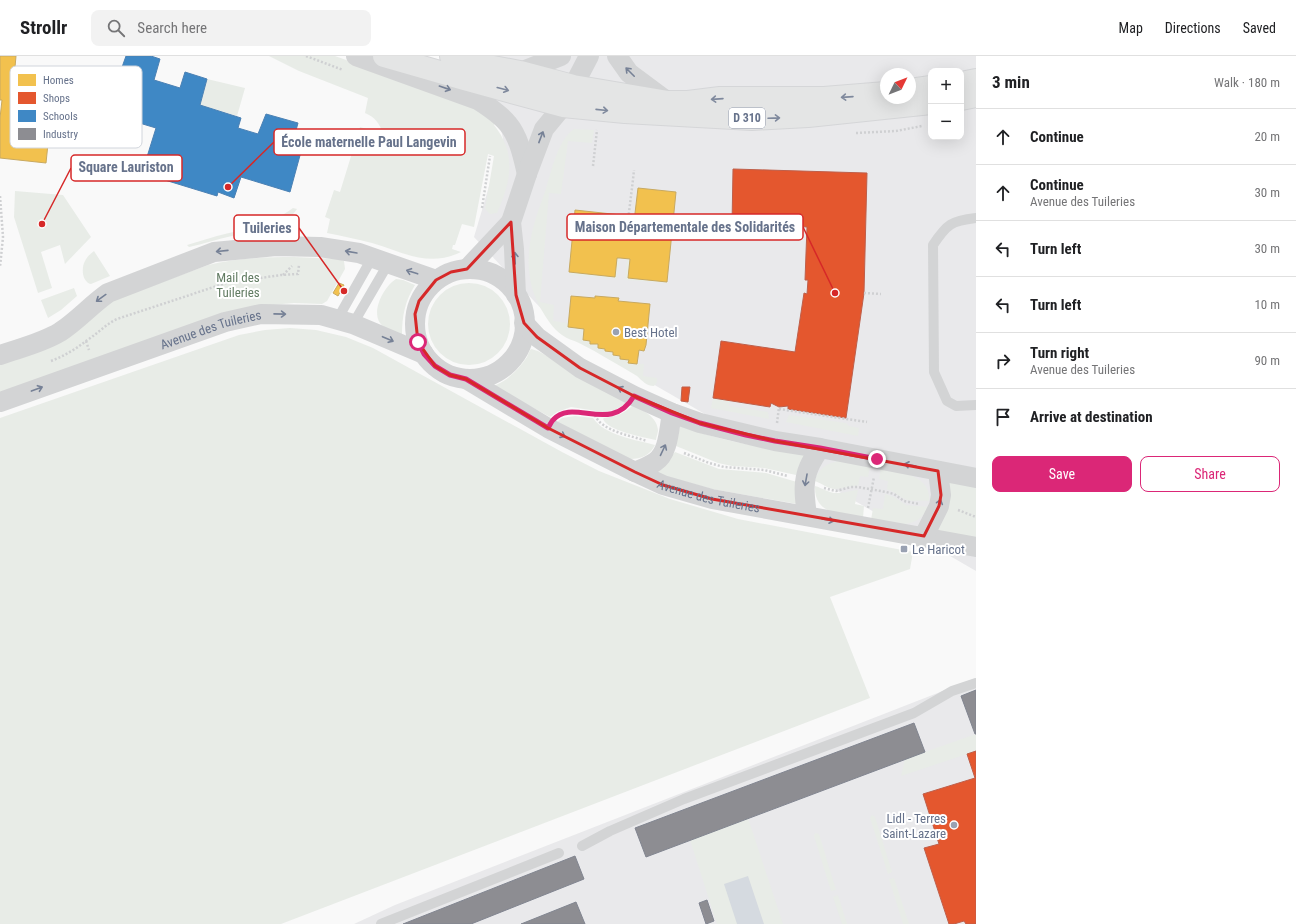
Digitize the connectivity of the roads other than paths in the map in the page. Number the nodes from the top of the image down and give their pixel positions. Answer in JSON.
{"nodes":[{"id":1,"x":356,"y":56,"type":"edge"},
{"id":2,"x":384,"y":56,"type":"edge"},
{"id":3,"x":451,"y":56,"type":"edge"},
{"id":4,"x":561,"y":56,"type":"edge"},
{"id":5,"x":588,"y":56,"type":"edge"},
{"id":6,"x":617,"y":56,"type":"edge"},
{"id":7,"x":520,"y":72,"type":"junction"},
{"id":8,"x":976,"y":80,"type":"edge"},
{"id":9,"x":964,"y":82,"type":"edge"},
{"id":10,"x":573,"y":86,"type":"junction"},
{"id":11,"x":928,"y":87,"type":"edge"},
{"id":12,"x":916,"y":89,"type":"edge"},
{"id":13,"x":880,"y":93,"type":"edge"},
{"id":14,"x":976,"y":96,"type":"edge"},
{"id":15,"x":964,"y":98,"type":"edge"},
{"id":16,"x":668,"y":102,"type":"junction"},
{"id":17,"x":928,"y":103,"type":"edge"},
{"id":18,"x":564,"y":106,"type":"junction"},
{"id":19,"x":527,"y":174,"type":"junction"},
{"id":20,"x":976,"y":218,"type":"edge"},
{"id":21,"x":511,"y":222,"type":"junction"},
{"id":22,"x":380,"y":261,"type":"junction"},
{"id":23,"x":467,"y":269,"type":"junction"},
{"id":24,"x":436,"y":280,"type":"junction"},
{"id":25,"x":516,"y":295,"type":"junction"},
{"id":26,"x":345,"y":322,"type":"junction"},
{"id":27,"x":524,"y":323,"type":"junction"},
{"id":28,"x":424,"y":354,"type":"junction"},
{"id":29,"x":0,"y":355,"type":"edge"},
{"id":30,"x":466,"y":379,"type":"junction"},
{"id":31,"x":0,"y":402,"type":"edge"},
{"id":32,"x":976,"y":405,"type":"edge"},
{"id":33,"x":672,"y":413,"type":"junction"},
{"id":34,"x":820,"y":448,"type":"junction"},
{"id":35,"x":938,"y":471,"type":"junction"},
{"id":36,"x":634,"y":472,"type":"junction"},
{"id":37,"x":976,"y":478,"type":"edge"},
{"id":38,"x":807,"y":516,"type":"junction"},
{"id":39,"x":924,"y":536,"type":"junction"},
{"id":40,"x":976,"y":547,"type":"edge"},
{"id":41,"x":976,"y":683,"type":"edge"},
{"id":42,"x":582,"y":846,"type":"dead end"},
{"id":43,"x":559,"y":853,"type":"dead end"},
{"id":44,"x":381,"y":924,"type":"edge"}],
"edges":[{"from":1,"to":19,"type":"street","one_way":true},
{"from":2,"to":18,"type":"main road","number":"D 310","one_way":true},
{"from":3,"to":7,"type":"main road","number":"D 310"},
{"from":4,"to":7,"type":"street"},
{"from":5,"to":10,"type":"street"},
{"from":16,"to":6,"type":"street","one_way":true},
{"from":7,"to":10,"type":"main road","number":"D 310"},
{"from":8,"to":9,"type":"main road"},
{"from":10,"to":16,"type":"main road","number":"D 310"},
{"from":10,"to":18,"type":"street"},
{"from":11,"to":12,"type":"main road"},
{"from":13,"to":16,"type":"main road","number":"D 310","one_way":true},
{"from":14,"to":15,"type":"main road"},
{"from":18,"to":17,"type":"main road","number":"D 310","one_way":true},
{"from":19,"to":18,"type":"street","one_way":true},
{"from":19,"to":21,"type":"street"},
{"from":20,"to":32,"type":"lane"},
{"from":21,"to":23,"type":"street"},
{"from":25,"to":21,"type":"street","one_way":true},
{"from":24,"to":22,"type":"street","one_way":true},
{"from":22,"to":26,"type":"lane"},
{"from":22,"to":26,"type":"lane"},
{"from":22,"to":29,"type":"street","one_way":true},
{"from":23,"to":24,"type":"street"},
{"from":23,"to":25,"type":"street"},
{"from":24,"to":28,"type":"street"},
{"from":25,"to":27,"type":"street"},
{"from":26,"to":28,"type":"street","name":"Avenue des Tuileries","one_way":true},
{"from":31,"to":26,"type":"street","name":"Avenue des Tuileries","one_way":true},
{"from":27,"to":30,"type":"street"},
{"from":33,"to":27,"type":"street","one_way":true},
{"from":28,"to":30,"type":"street"},
{"from":30,"to":36,"type":"street","name":"Avenue des Tuileries","one_way":true},
{"from":33,"to":34,"type":"street"},
{"from":36,"to":33,"type":"street","one_way":true},
{"from":35,"to":34,"type":"street","one_way":true},
{"from":34,"to":38,"type":"street","one_way":true},
{"from":35,"to":37,"type":"street"},
{"from":39,"to":35,"type":"street","one_way":true},
{"from":36,"to":38,"type":"street","name":"Avenue des Tuileries"},
{"from":38,"to":39,"type":"street","name":"Avenue des Tuileries","one_way":true},
{"from":39,"to":40,"type":"street","name":"Avenue des Tuileries"},
{"from":41,"to":42,"type":"lane"},
{"from":43,"to":44,"type":"lane"}]}
